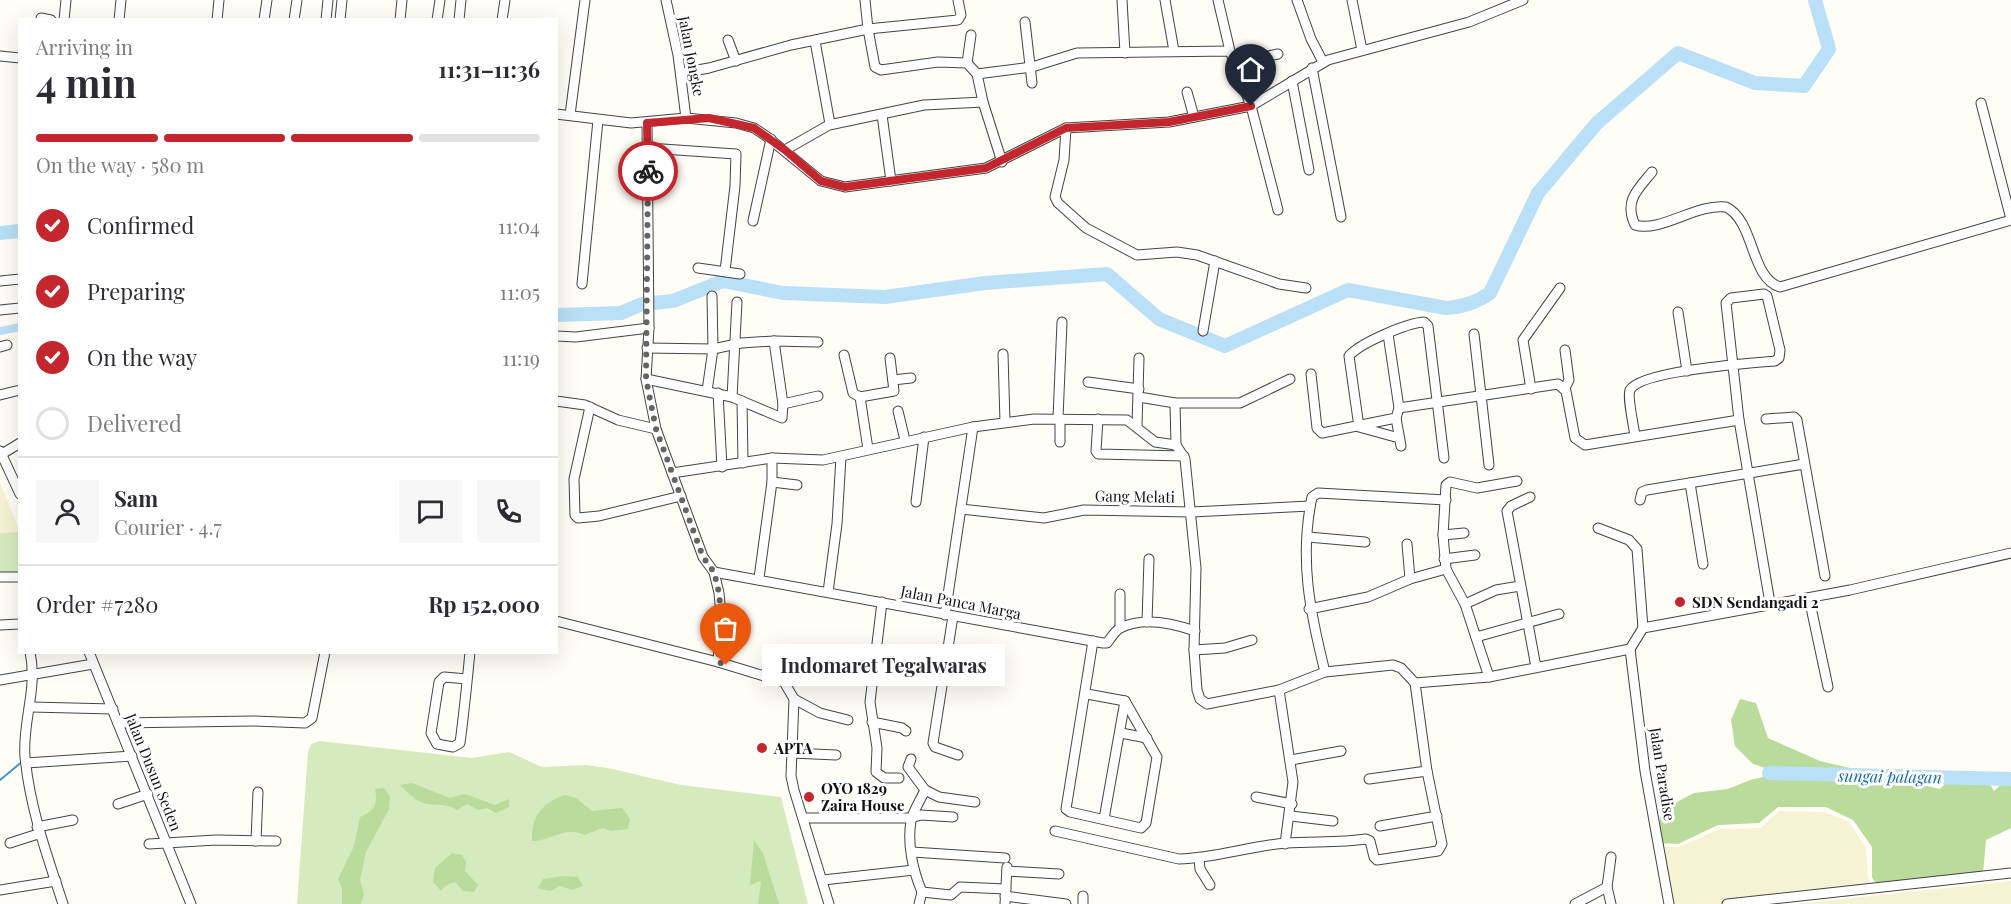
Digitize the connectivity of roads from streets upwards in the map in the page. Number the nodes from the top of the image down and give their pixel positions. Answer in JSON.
{"nodes":[{"id":1,"x":66,"y":0,"type":"edge"},
{"id":2,"x":121,"y":0,"type":"edge"},
{"id":3,"x":219,"y":0,"type":"edge"},
{"id":4,"x":267,"y":0,"type":"edge"},
{"id":5,"x":297,"y":0,"type":"edge"},
{"id":6,"x":328,"y":0,"type":"edge"},
{"id":7,"x":342,"y":0,"type":"edge"},
{"id":8,"x":402,"y":0,"type":"edge"},
{"id":9,"x":440,"y":0,"type":"edge"},
{"id":10,"x":461,"y":0,"type":"edge"},
{"id":11,"x":505,"y":0,"type":"edge"},
{"id":12,"x":585,"y":0,"type":"edge"},
{"id":13,"x":666,"y":0,"type":"edge"},
{"id":14,"x":865,"y":0,"type":"edge"},
{"id":15,"x":958,"y":0,"type":"edge"},
{"id":16,"x":1122,"y":0,"type":"edge"},
{"id":17,"x":1165,"y":0,"type":"edge"},
{"id":18,"x":1218,"y":0,"type":"edge"},
{"id":19,"x":1297,"y":0,"type":"edge"},
{"id":20,"x":1352,"y":0,"type":"edge"},
{"id":21,"x":1517,"y":1,"type":"edge"},
{"id":22,"x":64,"y":18,"type":"edge"},
{"id":23,"x":119,"y":18,"type":"edge"},
{"id":24,"x":217,"y":18,"type":"edge"},
{"id":25,"x":264,"y":18,"type":"edge"},
{"id":26,"x":294,"y":18,"type":"edge"},
{"id":27,"x":326,"y":18,"type":"edge"},
{"id":28,"x":340,"y":18,"type":"edge"},
{"id":29,"x":400,"y":18,"type":"edge"},
{"id":30,"x":437,"y":18,"type":"edge"},
{"id":31,"x":459,"y":18,"type":"edge"},
{"id":32,"x":502,"y":18,"type":"edge"},
{"id":33,"x":1025,"y":22,"type":"dead end"},
{"id":34,"x":868,"y":29,"type":"junction"},
{"id":35,"x":971,"y":35,"type":"dead end"},
{"id":36,"x":728,"y":40,"type":"dead end"},
{"id":37,"x":815,"y":41,"type":"junction"},
{"id":38,"x":1362,"y":50,"type":"junction"},
{"id":39,"x":1174,"y":51,"type":"junction"},
{"id":40,"x":1230,"y":51,"type":"junction"},
{"id":41,"x":1125,"y":53,"type":"junction"},
{"id":42,"x":1278,"y":54,"type":"dead end"},
{"id":43,"x":0,"y":56,"type":"edge"},
{"id":44,"x":18,"y":58,"type":"edge"},
{"id":45,"x":736,"y":61,"type":"junction"},
{"id":46,"x":1323,"y":62,"type":"junction"},
{"id":47,"x":967,"y":63,"type":"junction"},
{"id":48,"x":1234,"y":63,"type":"junction"},
{"id":49,"x":1032,"y":67,"type":"junction"},
{"id":50,"x":1312,"y":68,"type":"junction"},
{"id":51,"x":681,"y":73,"type":"junction"},
{"id":52,"x":977,"y":74,"type":"junction"},
{"id":53,"x":1292,"y":81,"type":"junction"},
{"id":54,"x":1032,"y":83,"type":"dead end"},
{"id":55,"x":1187,"y":92,"type":"dead end"},
{"id":56,"x":982,"y":102,"type":"junction"},
{"id":57,"x":1981,"y":103,"type":"dead end"},
{"id":58,"x":1251,"y":106,"type":"junction"},
{"id":59,"x":558,"y":114,"type":"edge"},
{"id":60,"x":570,"y":115,"type":"junction"},
{"id":61,"x":882,"y":115,"type":"junction"},
{"id":62,"x":1194,"y":117,"type":"junction"},
{"id":63,"x":686,"y":118,"type":"junction"},
{"id":64,"x":598,"y":120,"type":"junction"},
{"id":65,"x":647,"y":123,"type":"junction"},
{"id":66,"x":830,"y":124,"type":"junction"},
{"id":67,"x":1066,"y":128,"type":"junction"},
{"id":68,"x":771,"y":139,"type":"junction"},
{"id":69,"x":648,"y":148,"type":"junction"},
{"id":70,"x":785,"y":150,"type":"junction"},
{"id":71,"x":1002,"y":162,"type":"junction"},
{"id":72,"x":1309,"y":170,"type":"dead end"},
{"id":73,"x":1652,"y":172,"type":"dead end"},
{"id":74,"x":891,"y":181,"type":"junction"},
{"id":75,"x":1338,"y":202,"type":"junction"},
{"id":76,"x":1327,"y":204,"type":"dead end"},
{"id":77,"x":1278,"y":210,"type":"dead end"},
{"id":78,"x":1341,"y":217,"type":"dead end"},
{"id":79,"x":2011,"y":219,"type":"edge"},
{"id":80,"x":753,"y":221,"type":"dead end"},
{"id":81,"x":1215,"y":261,"type":"junction"},
{"id":82,"x":698,"y":268,"type":"dead end"},
{"id":83,"x":725,"y":271,"type":"junction"},
{"id":84,"x":740,"y":274,"type":"dead end"},
{"id":85,"x":18,"y":279,"type":"edge"},
{"id":86,"x":0,"y":281,"type":"edge"},
{"id":87,"x":582,"y":284,"type":"dead end"},
{"id":88,"x":1306,"y":288,"type":"dead end"},
{"id":89,"x":1560,"y":288,"type":"dead end"},
{"id":90,"x":712,"y":296,"type":"dead end"},
{"id":91,"x":737,"y":302,"type":"dead end"},
{"id":92,"x":18,"y":308,"type":"edge"},
{"id":93,"x":0,"y":310,"type":"edge"},
{"id":94,"x":1678,"y":312,"type":"dead end"},
{"id":95,"x":1062,"y":322,"type":"dead end"},
{"id":96,"x":649,"y":328,"type":"junction"},
{"id":97,"x":1203,"y":332,"type":"dead end"},
{"id":98,"x":1388,"y":334,"type":"junction"},
{"id":99,"x":1474,"y":334,"type":"dead end"},
{"id":100,"x":558,"y":336,"type":"edge"},
{"id":101,"x":774,"y":341,"type":"junction"},
{"id":102,"x":818,"y":342,"type":"dead end"},
{"id":103,"x":736,"y":344,"type":"junction"},
{"id":104,"x":647,"y":348,"type":"junction"},
{"id":105,"x":713,"y":349,"type":"junction"},
{"id":106,"x":1565,"y":350,"type":"dead end"},
{"id":107,"x":1003,"y":354,"type":"dead end"},
{"id":108,"x":844,"y":355,"type":"dead end"},
{"id":109,"x":890,"y":358,"type":"dead end"},
{"id":110,"x":1139,"y":358,"type":"dead end"},
{"id":111,"x":1732,"y":366,"type":"junction"},
{"id":112,"x":1687,"y":370,"type":"junction"},
{"id":113,"x":1311,"y":374,"type":"dead end"},
{"id":114,"x":911,"y":378,"type":"dead end"},
{"id":115,"x":646,"y":379,"type":"junction"},
{"id":116,"x":1290,"y":379,"type":"dead end"},
{"id":117,"x":893,"y":380,"type":"junction"},
{"id":118,"x":1088,"y":382,"type":"dead end"},
{"id":119,"x":1565,"y":388,"type":"junction"},
{"id":120,"x":1531,"y":389,"type":"junction"},
{"id":121,"x":18,"y":390,"type":"edge"},
{"id":122,"x":707,"y":391,"type":"junction"},
{"id":123,"x":718,"y":393,"type":"junction"},
{"id":124,"x":1139,"y":393,"type":"junction"},
{"id":125,"x":0,"y":395,"type":"edge"},
{"id":126,"x":818,"y":396,"type":"dead end"},
{"id":127,"x":1480,"y":396,"type":"junction"},
{"id":128,"x":732,"y":397,"type":"junction"},
{"id":129,"x":860,"y":398,"type":"junction"},
{"id":130,"x":558,"y":401,"type":"edge"},
{"id":131,"x":742,"y":401,"type":"junction"},
{"id":132,"x":1435,"y":402,"type":"junction"},
{"id":133,"x":1175,"y":403,"type":"junction"},
{"id":134,"x":783,"y":404,"type":"junction"},
{"id":135,"x":590,"y":407,"type":"junction"},
{"id":136,"x":898,"y":411,"type":"dead end"},
{"id":137,"x":1398,"y":413,"type":"junction"},
{"id":138,"x":1059,"y":418,"type":"junction"},
{"id":139,"x":1098,"y":419,"type":"junction"},
{"id":140,"x":1766,"y":419,"type":"dead end"},
{"id":141,"x":1739,"y":420,"type":"junction"},
{"id":142,"x":1005,"y":422,"type":"junction"},
{"id":143,"x":1137,"y":426,"type":"junction"},
{"id":144,"x":974,"y":427,"type":"junction"},
{"id":145,"x":1359,"y":427,"type":"junction"},
{"id":146,"x":656,"y":429,"type":"junction"},
{"id":147,"x":1635,"y":436,"type":"junction"},
{"id":148,"x":924,"y":437,"type":"junction"},
{"id":149,"x":904,"y":440,"type":"junction"},
{"id":150,"x":1060,"y":442,"type":"dead end"},
{"id":151,"x":18,"y":444,"type":"edge"},
{"id":152,"x":1176,"y":445,"type":"junction"},
{"id":153,"x":868,"y":449,"type":"junction"},
{"id":154,"x":1,"y":453,"type":"edge"},
{"id":155,"x":1184,"y":456,"type":"junction"},
{"id":156,"x":842,"y":457,"type":"junction"},
{"id":157,"x":772,"y":458,"type":"junction"},
{"id":158,"x":1444,"y":458,"type":"dead end"},
{"id":159,"x":743,"y":463,"type":"junction"},
{"id":160,"x":1804,"y":464,"type":"junction"},
{"id":161,"x":1489,"y":465,"type":"dead end"},
{"id":162,"x":722,"y":467,"type":"junction"},
{"id":163,"x":1746,"y":471,"type":"junction"},
{"id":164,"x":672,"y":473,"type":"junction"},
{"id":165,"x":1517,"y":480,"type":"dead end"},
{"id":166,"x":772,"y":482,"type":"junction"},
{"id":167,"x":1690,"y":483,"type":"junction"},
{"id":168,"x":797,"y":485,"type":"dead end"},
{"id":169,"x":18,"y":490,"type":"edge"},
{"id":170,"x":681,"y":496,"type":"junction"},
{"id":171,"x":1530,"y":496,"type":"dead end"},
{"id":172,"x":1446,"y":500,"type":"junction"},
{"id":173,"x":1640,"y":500,"type":"dead end"},
{"id":174,"x":916,"y":502,"type":"dead end"},
{"id":175,"x":1310,"y":506,"type":"junction"},
{"id":176,"x":961,"y":509,"type":"junction"},
{"id":177,"x":1192,"y":512,"type":"junction"},
{"id":178,"x":1598,"y":528,"type":"dead end"},
{"id":179,"x":1464,"y":533,"type":"dead end"},
{"id":180,"x":1443,"y":535,"type":"junction"},
{"id":181,"x":1308,"y":537,"type":"junction"},
{"id":182,"x":1365,"y":542,"type":"dead end"},
{"id":183,"x":1407,"y":544,"type":"dead end"},
{"id":184,"x":2011,"y":553,"type":"edge"},
{"id":185,"x":1475,"y":555,"type":"dead end"},
{"id":186,"x":1444,"y":559,"type":"junction"},
{"id":187,"x":1149,"y":560,"type":"dead end"},
{"id":188,"x":1703,"y":564,"type":"dead end"},
{"id":189,"x":1446,"y":569,"type":"junction"},
{"id":190,"x":714,"y":572,"type":"junction"},
{"id":191,"x":1825,"y":576,"type":"dead end"},
{"id":192,"x":0,"y":577,"type":"edge"},
{"id":193,"x":18,"y":577,"type":"edge"},
{"id":194,"x":759,"y":578,"type":"junction"},
{"id":195,"x":1410,"y":579,"type":"junction"},
{"id":196,"x":1520,"y":586,"type":"junction"},
{"id":197,"x":828,"y":592,"type":"junction"},
{"id":198,"x":1120,"y":594,"type":"dead end"},
{"id":199,"x":1809,"y":597,"type":"junction"},
{"id":200,"x":882,"y":602,"type":"junction"},
{"id":201,"x":1770,"y":603,"type":"junction"},
{"id":202,"x":1465,"y":604,"type":"junction"},
{"id":203,"x":1310,"y":609,"type":"junction"},
{"id":204,"x":1559,"y":614,"type":"dead end"},
{"id":205,"x":949,"y":616,"type":"junction"},
{"id":206,"x":558,"y":622,"type":"edge"},
{"id":207,"x":1147,"y":622,"type":"junction"},
{"id":208,"x":1529,"y":622,"type":"junction"},
{"id":209,"x":18,"y":624,"type":"edge"},
{"id":210,"x":0,"y":626,"type":"edge"},
{"id":211,"x":1120,"y":628,"type":"junction"},
{"id":212,"x":1643,"y":628,"type":"junction"},
{"id":213,"x":1194,"y":631,"type":"junction"},
{"id":214,"x":1476,"y":637,"type":"junction"},
{"id":215,"x":1252,"y":640,"type":"dead end"},
{"id":216,"x":1093,"y":642,"type":"junction"},
{"id":217,"x":1630,"y":649,"type":"junction"},
{"id":218,"x":1194,"y":650,"type":"junction"},
{"id":219,"x":30,"y":654,"type":"edge"},
{"id":220,"x":90,"y":654,"type":"edge"},
{"id":221,"x":325,"y":654,"type":"edge"},
{"id":222,"x":470,"y":654,"type":"edge"},
{"id":223,"x":718,"y":662,"type":"junction"},
{"id":224,"x":93,"y":664,"type":"junction"},
{"id":225,"x":1536,"y":667,"type":"junction"},
{"id":226,"x":1325,"y":672,"type":"junction"},
{"id":227,"x":34,"y":673,"type":"junction"},
{"id":228,"x":1489,"y":677,"type":"junction"},
{"id":229,"x":467,"y":679,"type":"junction"},
{"id":230,"x":0,"y":680,"type":"edge"},
{"id":231,"x":1415,"y":683,"type":"junction"},
{"id":232,"x":1828,"y":687,"type":"dead end"},
{"id":233,"x":1279,"y":690,"type":"junction"},
{"id":234,"x":1087,"y":694,"type":"junction"},
{"id":235,"x":794,"y":699,"type":"junction"},
{"id":236,"x":1125,"y":701,"type":"junction"},
{"id":237,"x":31,"y":707,"type":"junction"},
{"id":238,"x":113,"y":709,"type":"junction"},
{"id":239,"x":848,"y":720,"type":"dead end"},
{"id":240,"x":872,"y":722,"type":"junction"},
{"id":241,"x":118,"y":723,"type":"junction"},
{"id":242,"x":906,"y":731,"type":"dead end"},
{"id":243,"x":1121,"y":733,"type":"junction"},
{"id":244,"x":1147,"y":738,"type":"junction"},
{"id":245,"x":1341,"y":751,"type":"dead end"},
{"id":246,"x":792,"y":753,"type":"junction"},
{"id":247,"x":836,"y":755,"type":"dead end"},
{"id":248,"x":958,"y":755,"type":"dead end"},
{"id":249,"x":132,"y":756,"type":"junction"},
{"id":250,"x":910,"y":759,"type":"dead end"},
{"id":251,"x":26,"y":760,"type":"junction"},
{"id":252,"x":1291,"y":760,"type":"junction"},
{"id":253,"x":1427,"y":771,"type":"junction"},
{"id":254,"x":899,"y":778,"type":"dead end"},
{"id":255,"x":1369,"y":779,"type":"dead end"},
{"id":256,"x":925,"y":790,"type":"junction"},
{"id":257,"x":258,"y":792,"type":"dead end"},
{"id":258,"x":148,"y":794,"type":"junction"},
{"id":259,"x":1256,"y":797,"type":"dead end"},
{"id":260,"x":975,"y":802,"type":"dead end"},
{"id":261,"x":118,"y":804,"type":"dead end"},
{"id":262,"x":1292,"y":804,"type":"junction"},
{"id":263,"x":1291,"y":816,"type":"junction"},
{"id":264,"x":1437,"y":816,"type":"junction"},
{"id":265,"x":953,"y":817,"type":"dead end"},
{"id":266,"x":803,"y":818,"type":"junction"},
{"id":267,"x":911,"y":818,"type":"junction"},
{"id":268,"x":1104,"y":819,"type":"junction"},
{"id":269,"x":73,"y":820,"type":"dead end"},
{"id":270,"x":1333,"y":821,"type":"dead end"},
{"id":271,"x":1380,"y":826,"type":"dead end"},
{"id":272,"x":37,"y":830,"type":"junction"},
{"id":273,"x":1055,"y":831,"type":"dead end"},
{"id":274,"x":166,"y":841,"type":"junction"},
{"id":275,"x":256,"y":841,"type":"junction"},
{"id":276,"x":276,"y":841,"type":"dead end"},
{"id":277,"x":10,"y":843,"type":"dead end"},
{"id":278,"x":1285,"y":843,"type":"junction"},
{"id":279,"x":149,"y":844,"type":"dead end"},
{"id":280,"x":912,"y":852,"type":"junction"},
{"id":281,"x":1611,"y":857,"type":"dead end"},
{"id":282,"x":1199,"y":859,"type":"junction"},
{"id":283,"x":914,"y":870,"type":"junction"},
{"id":284,"x":1007,"y":871,"type":"junction"},
{"id":285,"x":2011,"y":873,"type":"edge"},
{"id":286,"x":1059,"y":874,"type":"dead end"},
{"id":287,"x":823,"y":880,"type":"junction"},
{"id":288,"x":56,"y":881,"type":"junction"},
{"id":289,"x":1210,"y":885,"type":"dead end"},
{"id":290,"x":1606,"y":886,"type":"junction"},
{"id":291,"x":0,"y":890,"type":"edge"},
{"id":292,"x":922,"y":892,"type":"junction"},
{"id":293,"x":1005,"y":897,"type":"edge"},
{"id":294,"x":63,"y":904,"type":"edge"},
{"id":295,"x":192,"y":904,"type":"edge"},
{"id":296,"x":829,"y":904,"type":"edge"},
{"id":297,"x":919,"y":904,"type":"edge"},
{"id":298,"x":1066,"y":904,"type":"edge"},
{"id":299,"x":1575,"y":904,"type":"edge"},
{"id":300,"x":1611,"y":904,"type":"edge"},
{"id":301,"x":1669,"y":904,"type":"edge"},
{"id":302,"x":1727,"y":904,"type":"edge"}],
"edges":[{"from":1,"to":22,"type":"street"},
{"from":2,"to":23,"type":"street"},
{"from":3,"to":24,"type":"street"},
{"from":4,"to":25,"type":"street"},
{"from":5,"to":26,"type":"street"},
{"from":6,"to":27,"type":"street"},
{"from":7,"to":28,"type":"street"},
{"from":8,"to":29,"type":"street"},
{"from":9,"to":30,"type":"street"},
{"from":10,"to":31,"type":"street"},
{"from":11,"to":32,"type":"street"},
{"from":12,"to":60,"type":"street"},
{"from":13,"to":51,"type":"street","name":"Jalan Jongke"},
{"from":14,"to":34,"type":"street"},
{"from":15,"to":34,"type":"street"},
{"from":16,"to":41,"type":"street"},
{"from":17,"to":39,"type":"street"},
{"from":18,"to":40,"type":"street"},
{"from":19,"to":46,"type":"street"},
{"from":20,"to":38,"type":"street"},
{"from":21,"to":38,"type":"street"},
{"from":33,"to":49,"type":"street"},
{"from":34,"to":37,"type":"street"},
{"from":34,"to":47,"type":"street"},
{"from":35,"to":47,"type":"street"},
{"from":36,"to":45,"type":"street"},
{"from":37,"to":45,"type":"street"},
{"from":37,"to":66,"type":"street"},
{"from":38,"to":46,"type":"street"},
{"from":39,"to":40,"type":"street"},
{"from":39,"to":41,"type":"street"},
{"from":40,"to":48,"type":"street"},
{"from":41,"to":49,"type":"street"},
{"from":42,"to":48,"type":"street"},
{"from":43,"to":44,"type":"street"},
{"from":45,"to":51,"type":"street"},
{"from":46,"to":50,"type":"street"},
{"from":47,"to":52,"type":"street"},
{"from":48,"to":58,"type":"street"},
{"from":49,"to":52,"type":"street"},
{"from":49,"to":54,"type":"street"},
{"from":50,"to":53,"type":"street"},
{"from":50,"to":75,"type":"street"},
{"from":51,"to":63,"type":"street","name":"Jalan Jongke"},
{"from":52,"to":56,"type":"street"},
{"from":53,"to":58,"type":"street"},
{"from":53,"to":72,"type":"street"},
{"from":55,"to":62,"type":"street"},
{"from":56,"to":61,"type":"street"},
{"from":56,"to":71,"type":"street"},
{"from":57,"to":79,"type":"street"},
{"from":58,"to":62,"type":"street"},
{"from":58,"to":77,"type":"street"},
{"from":59,"to":60,"type":"street"},
{"from":60,"to":64,"type":"street"},
{"from":61,"to":66,"type":"street"},
{"from":61,"to":74,"type":"street"},
{"from":62,"to":67,"type":"street"},
{"from":63,"to":65,"type":"street"},
{"from":63,"to":68,"type":"street"},
{"from":64,"to":65,"type":"street"},
{"from":64,"to":87,"type":"street"},
{"from":65,"to":69,"type":"street"},
{"from":66,"to":70,"type":"street"},
{"from":67,"to":71,"type":"street"},
{"from":67,"to":81,"type":"street"},
{"from":68,"to":70,"type":"street"},
{"from":68,"to":80,"type":"street"},
{"from":69,"to":83,"type":"street"},
{"from":69,"to":96,"type":"street"},
{"from":70,"to":74,"type":"street"},
{"from":71,"to":74,"type":"street"},
{"from":73,"to":79,"type":"street"},
{"from":75,"to":76,"type":"street"},
{"from":75,"to":78,"type":"street"},
{"from":81,"to":88,"type":"street"},
{"from":81,"to":97,"type":"street"},
{"from":82,"to":83,"type":"street"},
{"from":83,"to":84,"type":"street"},
{"from":85,"to":86,"type":"street"},
{"from":89,"to":120,"type":"street"},
{"from":90,"to":105,"type":"street"},
{"from":91,"to":103,"type":"street"},
{"from":92,"to":93,"type":"street"},
{"from":94,"to":112,"type":"street"},
{"from":95,"to":138,"type":"street"},
{"from":96,"to":100,"type":"street"},
{"from":96,"to":104,"type":"street"},
{"from":98,"to":132,"type":"street"},
{"from":98,"to":137,"type":"street"},
{"from":98,"to":145,"type":"street"},
{"from":99,"to":127,"type":"street"},
{"from":101,"to":102,"type":"street"},
{"from":101,"to":103,"type":"street"},
{"from":101,"to":134,"type":"street"},
{"from":103,"to":105,"type":"street"},
{"from":103,"to":128,"type":"street"},
{"from":104,"to":105,"type":"street"},
{"from":104,"to":115,"type":"street"},
{"from":105,"to":122,"type":"street"},
{"from":106,"to":119,"type":"street"},
{"from":107,"to":142,"type":"street"},
{"from":108,"to":129,"type":"street"},
{"from":109,"to":117,"type":"street"},
{"from":110,"to":124,"type":"street"},
{"from":111,"to":111,"type":"street"},
{"from":111,"to":112,"type":"street"},
{"from":111,"to":141,"type":"street"},
{"from":112,"to":147,"type":"street"},
{"from":113,"to":145,"type":"street"},
{"from":114,"to":117,"type":"street"},
{"from":115,"to":122,"type":"street"},
{"from":115,"to":146,"type":"street"},
{"from":116,"to":133,"type":"street"},
{"from":117,"to":129,"type":"street"},
{"from":118,"to":124,"type":"street"},
{"from":119,"to":120,"type":"street"},
{"from":119,"to":147,"type":"street"},
{"from":120,"to":127,"type":"street"},
{"from":121,"to":125,"type":"street"},
{"from":122,"to":123,"type":"street"},
{"from":123,"to":128,"type":"street"},
{"from":123,"to":162,"type":"street"},
{"from":124,"to":133,"type":"street"},
{"from":124,"to":143,"type":"street"},
{"from":126,"to":134,"type":"street"},
{"from":127,"to":132,"type":"street"},
{"from":127,"to":161,"type":"street"},
{"from":128,"to":131,"type":"street"},
{"from":129,"to":153,"type":"street"},
{"from":130,"to":135,"type":"street"},
{"from":131,"to":134,"type":"street"},
{"from":131,"to":159,"type":"street"},
{"from":132,"to":137,"type":"street"},
{"from":132,"to":158,"type":"street"},
{"from":133,"to":152,"type":"street"},
{"from":135,"to":146,"type":"street"},
{"from":135,"to":170,"type":"street"},
{"from":136,"to":149,"type":"street"},
{"from":137,"to":145,"type":"street"},
{"from":137,"to":145,"type":"street"},
{"from":138,"to":139,"type":"street"},
{"from":138,"to":142,"type":"street"},
{"from":138,"to":150,"type":"street"},
{"from":139,"to":143,"type":"street"},
{"from":139,"to":155,"type":"street"},
{"from":140,"to":160,"type":"street"},
{"from":141,"to":147,"type":"street"},
{"from":141,"to":163,"type":"street"},
{"from":142,"to":144,"type":"street"},
{"from":143,"to":152,"type":"street"},
{"from":144,"to":148,"type":"street"},
{"from":144,"to":176,"type":"street"},
{"from":146,"to":164,"type":"street"},
{"from":148,"to":149,"type":"street"},
{"from":148,"to":174,"type":"street"},
{"from":149,"to":153,"type":"street"},
{"from":151,"to":154,"type":"street"},
{"from":152,"to":155,"type":"street"},
{"from":153,"to":156,"type":"street"},
{"from":154,"to":169,"type":"street"},
{"from":155,"to":177,"type":"street"},
{"from":156,"to":157,"type":"street"},
{"from":156,"to":197,"type":"street"},
{"from":157,"to":159,"type":"street"},
{"from":157,"to":166,"type":"street"},
{"from":159,"to":162,"type":"street"},
{"from":160,"to":163,"type":"street"},
{"from":160,"to":191,"type":"street"},
{"from":162,"to":164,"type":"street"},
{"from":163,"to":167,"type":"street"},
{"from":163,"to":201,"type":"street"},
{"from":164,"to":170,"type":"street"},
{"from":165,"to":172,"type":"street"},
{"from":166,"to":168,"type":"street"},
{"from":166,"to":194,"type":"street"},
{"from":167,"to":173,"type":"street"},
{"from":167,"to":188,"type":"street"},
{"from":170,"to":190,"type":"street"},
{"from":171,"to":196,"type":"street"},
{"from":172,"to":175,"type":"street"},
{"from":172,"to":180,"type":"street"},
{"from":175,"to":177,"type":"street","name":"Gang Melati"},
{"from":175,"to":181,"type":"street"},
{"from":176,"to":177,"type":"street","name":"Gang Melati"},
{"from":176,"to":205,"type":"street"},
{"from":177,"to":213,"type":"street"},
{"from":178,"to":212,"type":"street"},
{"from":179,"to":180,"type":"street"},
{"from":180,"to":186,"type":"street"},
{"from":181,"to":182,"type":"street"},
{"from":181,"to":203,"type":"street"},
{"from":183,"to":195,"type":"street"},
{"from":184,"to":199,"type":"street"},
{"from":185,"to":186,"type":"street"},
{"from":186,"to":189,"type":"street"},
{"from":187,"to":207,"type":"street"},
{"from":189,"to":195,"type":"street"},
{"from":189,"to":202,"type":"street"},
{"from":190,"to":194,"type":"street","name":"Jalan Panca Marga"},
{"from":190,"to":223,"type":"street"},
{"from":192,"to":193,"type":"street"},
{"from":194,"to":197,"type":"street","name":"Jalan Panca Marga"},
{"from":195,"to":203,"type":"street"},
{"from":196,"to":202,"type":"street"},
{"from":196,"to":208,"type":"street"},
{"from":197,"to":200,"type":"street","name":"Jalan Panca Marga"},
{"from":198,"to":211,"type":"street"},
{"from":199,"to":201,"type":"street"},
{"from":199,"to":232,"type":"street"},
{"from":200,"to":205,"type":"street","name":"Jalan Panca Marga"},
{"from":200,"to":240,"type":"street"},
{"from":201,"to":212,"type":"street"},
{"from":202,"to":214,"type":"street"},
{"from":203,"to":226,"type":"street"},
{"from":204,"to":208,"type":"street"},
{"from":205,"to":216,"type":"street","name":"Jalan Panca Marga"},
{"from":205,"to":248,"type":"street"},
{"from":206,"to":223,"type":"street"},
{"from":207,"to":211,"type":"street"},
{"from":207,"to":213,"type":"street"},
{"from":208,"to":214,"type":"street"},
{"from":208,"to":225,"type":"street"},
{"from":209,"to":210,"type":"street"},
{"from":211,"to":216,"type":"street"},
{"from":212,"to":217,"type":"street"},
{"from":213,"to":218,"type":"street"},
{"from":214,"to":228,"type":"street"},
{"from":215,"to":218,"type":"street"},
{"from":216,"to":234,"type":"street"},
{"from":217,"to":225,"type":"street"},
{"from":217,"to":301,"type":"street","name":"Jalan Paradise"},
{"from":218,"to":233,"type":"street"},
{"from":219,"to":227,"type":"street"},
{"from":220,"to":224,"type":"street","name":"Jalan Dusun Seden"},
{"from":221,"to":241,"type":"street"},
{"from":222,"to":229,"type":"street"},
{"from":223,"to":235,"type":"street"},
{"from":224,"to":227,"type":"street"},
{"from":224,"to":238,"type":"street","name":"Jalan Dusun Seden"},
{"from":225,"to":228,"type":"street"},
{"from":226,"to":231,"type":"street"},
{"from":226,"to":233,"type":"street"},
{"from":227,"to":230,"type":"street"},
{"from":227,"to":237,"type":"street"},
{"from":228,"to":231,"type":"street"},
{"from":229,"to":229,"type":"street"},
{"from":231,"to":253,"type":"street"},
{"from":233,"to":252,"type":"street"},
{"from":234,"to":236,"type":"street"},
{"from":234,"to":268,"type":"street"},
{"from":235,"to":239,"type":"street"},
{"from":235,"to":246,"type":"street"},
{"from":236,"to":243,"type":"street"},
{"from":236,"to":244,"type":"street"},
{"from":237,"to":238,"type":"street"},
{"from":237,"to":251,"type":"street"},
{"from":238,"to":241,"type":"street","name":"Jalan Dusun Seden"},
{"from":240,"to":242,"type":"street"},
{"from":240,"to":254,"type":"street"},
{"from":241,"to":249,"type":"street","name":"Jalan Dusun Seden"},
{"from":243,"to":244,"type":"street"},
{"from":243,"to":268,"type":"street"},
{"from":244,"to":268,"type":"street"},
{"from":245,"to":252,"type":"street"},
{"from":246,"to":247,"type":"street"},
{"from":246,"to":266,"type":"street"},
{"from":249,"to":251,"type":"street"},
{"from":249,"to":258,"type":"street","name":"Jalan Dusun Seden"},
{"from":250,"to":256,"type":"street"},
{"from":251,"to":272,"type":"street"},
{"from":252,"to":262,"type":"street"},
{"from":253,"to":255,"type":"street"},
{"from":253,"to":264,"type":"street"},
{"from":256,"to":260,"type":"street"},
{"from":256,"to":267,"type":"street"},
{"from":257,"to":275,"type":"street"},
{"from":258,"to":261,"type":"street"},
{"from":258,"to":274,"type":"street","name":"Jalan Dusun Seden"},
{"from":259,"to":262,"type":"street"},
{"from":262,"to":263,"type":"street"},
{"from":263,"to":270,"type":"street"},
{"from":263,"to":278,"type":"street"},
{"from":264,"to":271,"type":"street"},
{"from":264,"to":278,"type":"street"},
{"from":265,"to":267,"type":"street"},
{"from":266,"to":267,"type":"street"},
{"from":266,"to":287,"type":"street"},
{"from":267,"to":280,"type":"street"},
{"from":269,"to":272,"type":"street"},
{"from":272,"to":277,"type":"street"},
{"from":272,"to":288,"type":"street"},
{"from":273,"to":282,"type":"street"},
{"from":274,"to":275,"type":"street"},
{"from":274,"to":279,"type":"street"},
{"from":274,"to":295,"type":"street","name":"Jalan Dusun Seden"},
{"from":275,"to":276,"type":"street"},
{"from":278,"to":282,"type":"street"},
{"from":280,"to":283,"type":"street"},
{"from":280,"to":284,"type":"street"},
{"from":281,"to":290,"type":"street"},
{"from":282,"to":289,"type":"street"},
{"from":283,"to":287,"type":"street"},
{"from":283,"to":292,"type":"street"},
{"from":284,"to":286,"type":"street"},
{"from":284,"to":293,"type":"street"},
{"from":285,"to":302,"type":"street"},
{"from":287,"to":296,"type":"street"},
{"from":288,"to":291,"type":"street"},
{"from":288,"to":294,"type":"street"},
{"from":290,"to":299,"type":"street"},
{"from":290,"to":300,"type":"street"},
{"from":292,"to":293,"type":"street"},
{"from":292,"to":297,"type":"street"},
{"from":293,"to":298,"type":"street"}]}
